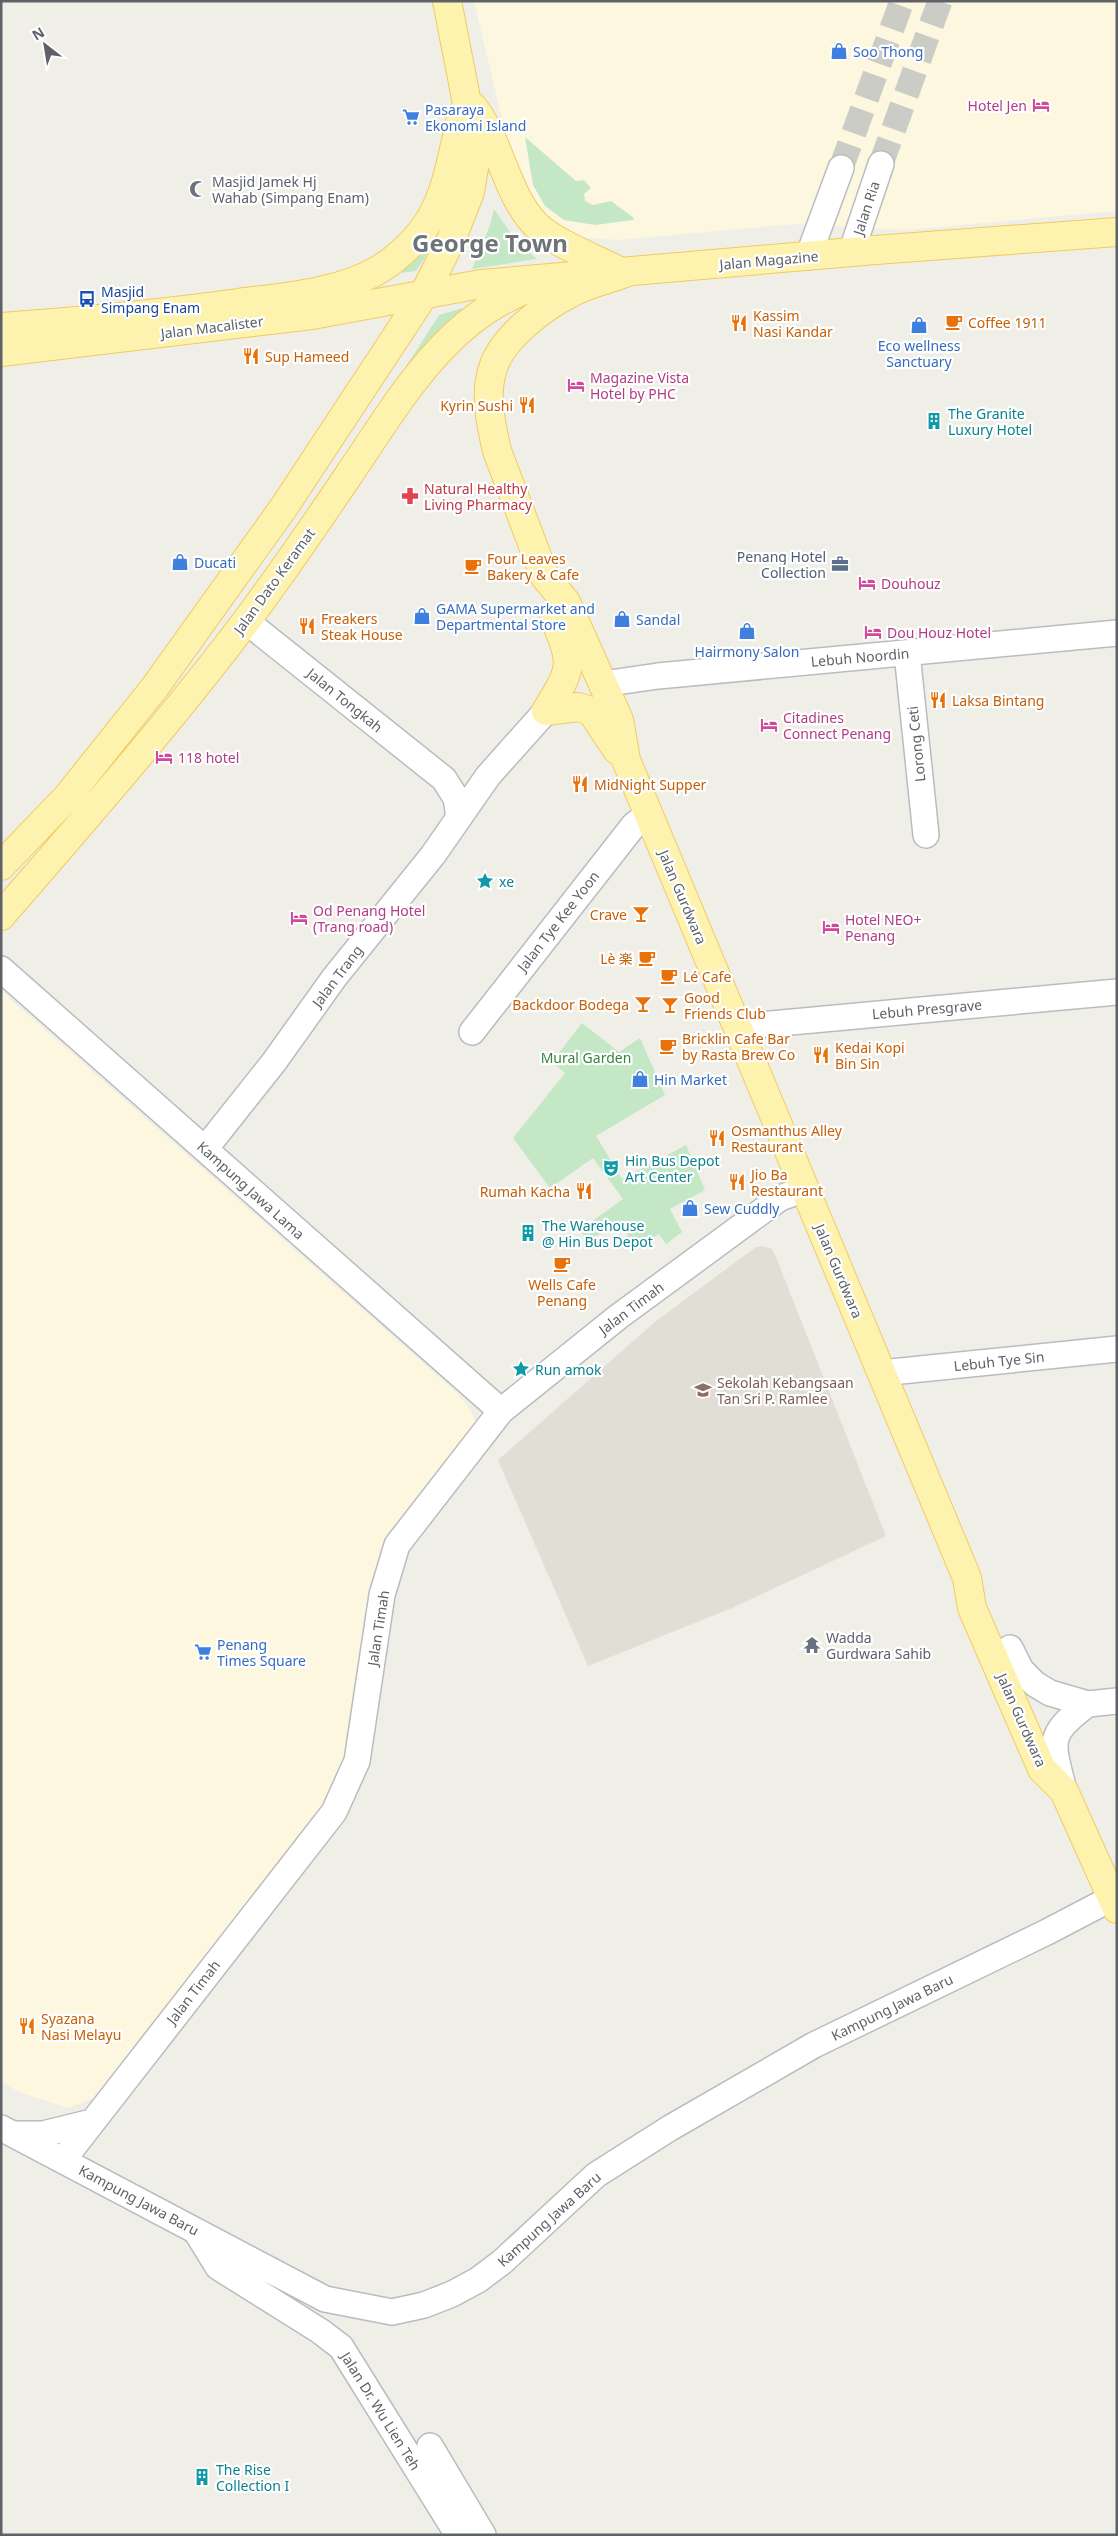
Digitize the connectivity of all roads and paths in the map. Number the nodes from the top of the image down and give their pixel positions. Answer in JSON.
{"nodes":[{"id":1,"x":447,"y":1,"type":"edge"},
{"id":2,"x":465,"y":98,"type":"junction"},
{"id":3,"x":880,"y":164,"type":"tunnel mouth"},
{"id":4,"x":841,"y":168,"type":"tunnel mouth"},
{"id":5,"x":1117,"y":232,"type":"edge"},
{"id":6,"x":851,"y":253,"type":"junction"},
{"id":7,"x":808,"y":257,"type":"junction"},
{"id":8,"x":625,"y":273,"type":"junction"},
{"id":9,"x":565,"y":276,"type":"junction"},
{"id":10,"x":423,"y":296,"type":"junction"},
{"id":11,"x":1,"y":327,"type":"edge"},
{"id":12,"x":1,"y":352,"type":"edge"},
{"id":13,"x":545,"y":577,"type":"junction"},
{"id":14,"x":246,"y":621,"type":"junction"},
{"id":15,"x":1117,"y":633,"type":"edge"},
{"id":16,"x":907,"y":652,"type":"junction"},
{"id":17,"x":603,"y":684,"type":"junction"},
{"id":18,"x":546,"y":711,"type":"junction"},
{"id":19,"x":626,"y":760,"type":"junction"},
{"id":20,"x":488,"y":776,"type":"junction"},
{"id":21,"x":444,"y":779,"type":"junction"},
{"id":22,"x":648,"y":814,"type":"junction"},
{"id":23,"x":459,"y":818,"type":"junction"},
{"id":24,"x":926,"y":836,"type":"dead end"},
{"id":25,"x":1,"y":866,"type":"edge"},
{"id":26,"x":1,"y":916,"type":"edge"},
{"id":27,"x":1,"y":969,"type":"edge"},
{"id":28,"x":1117,"y":992,"type":"edge"},
{"id":29,"x":737,"y":1026,"type":"junction"},
{"id":30,"x":472,"y":1032,"type":"dead end"},
{"id":31,"x":205,"y":1149,"type":"junction"},
{"id":32,"x":805,"y":1189,"type":"junction"},
{"id":33,"x":1117,"y":1349,"type":"edge"},
{"id":34,"x":881,"y":1373,"type":"junction"},
{"id":35,"x":501,"y":1411,"type":"junction"},
{"id":36,"x":967,"y":1578,"type":"junction"},
{"id":37,"x":1010,"y":1648,"type":"joint"},
{"id":38,"x":1117,"y":1701,"type":"edge"},
{"id":39,"x":1088,"y":1704,"type":"junction"},
{"id":40,"x":1064,"y":1791,"type":"junction"},
{"id":41,"x":1114,"y":1903,"type":"edge"},
{"id":42,"x":92,"y":2122,"type":"junction"},
{"id":43,"x":7,"y":2131,"type":"edge"},
{"id":44,"x":63,"y":2160,"type":"junction"},
{"id":45,"x":195,"y":2231,"type":"junction"},
{"id":46,"x":430,"y":2446,"type":"dead end"},
{"id":47,"x":458,"y":2535,"type":"edge"},
{"id":48,"x":483,"y":2535,"type":"edge"}],
"edges":[{"from":1,"to":2,"type":"main road"},
{"from":2,"to":8,"type":"main road"},
{"from":2,"to":10,"type":"main road"},
{"from":2,"to":11,"type":"main road","name":"Jalan Macalister"},
{"from":3,"to":6,"type":"street","name":"Jalan Ria"},
{"from":4,"to":7,"type":"street"},
{"from":5,"to":6,"type":"main road","name":"Jalan Magazine"},
{"from":6,"to":7,"type":"main road","name":"Jalan Magazine"},
{"from":7,"to":8,"type":"main road","name":"Jalan Magazine"},
{"from":8,"to":9,"type":"main road","name":"Jalan Magazine"},
{"from":8,"to":13,"type":"main road","name":"Jalan Gurdwara"},
{"from":9,"to":10,"type":"main road","name":"Jalan Magazine"},
{"from":9,"to":14,"type":"main road","name":"Jalan Dato Keramat"},
{"from":10,"to":12,"type":"main road","name":"Jalan Macalister"},
{"from":10,"to":25,"type":"main road"},
{"from":13,"to":17,"type":"main road","name":"Jalan Gurdwara"},
{"from":13,"to":18,"type":"main road"},
{"from":14,"to":21,"type":"street","name":"Jalan Tongkah"},
{"from":14,"to":26,"type":"main road","name":"Jalan Dato Keramat"},
{"from":15,"to":16,"type":"street","name":"Lebuh Noordin"},
{"from":16,"to":17,"type":"street","name":"Lebuh Noordin"},
{"from":16,"to":24,"type":"street","name":"Lorong Ceti"},
{"from":17,"to":19,"type":"main road","name":"Jalan Gurdwara"},
{"from":18,"to":19,"type":"main road"},
{"from":18,"to":20,"type":"street","name":"Jalan Trang"},
{"from":19,"to":22,"type":"main road","name":"Jalan Gurdwara"},
{"from":20,"to":21,"type":"street"},
{"from":20,"to":23,"type":"street","name":"Jalan Trang"},
{"from":21,"to":23,"type":"street","name":"Jalan Tongkah"},
{"from":22,"to":29,"type":"main road","name":"Jalan Gurdwara"},
{"from":22,"to":30,"type":"street","name":"Jalan Tye Kee Yoon"},
{"from":23,"to":31,"type":"street","name":"Jalan Trang"},
{"from":27,"to":31,"type":"street","name":"Kampung Jawa Lama"},
{"from":28,"to":29,"type":"street","name":"Lebuh Presgrave"},
{"from":29,"to":32,"type":"main road","name":"Jalan Gurdwara"},
{"from":31,"to":35,"type":"street","name":"Kampung Jawa Lama"},
{"from":32,"to":34,"type":"main road","name":"Jalan Gurdwara"},
{"from":32,"to":35,"type":"street","name":"Jalan Timah"},
{"from":33,"to":34,"type":"street","name":"Lebuh Tye Sin"},
{"from":34,"to":36,"type":"main road","name":"Jalan Gurdwara"},
{"from":35,"to":42,"type":"street","name":"Jalan Timah"},
{"from":36,"to":37,"type":"main road","name":"Jalan Gurdwara"},
{"from":36,"to":40,"type":"main road","name":"Jalan Gurdwara"},
{"from":37,"to":39,"type":"street"},
{"from":38,"to":39,"type":"street"},
{"from":39,"to":40,"type":"street"},
{"from":40,"to":41,"type":"main road","name":"Jalan Gurdwara"},
{"from":41,"to":45,"type":"street","name":"Kampung Jawa Baru"},
{"from":42,"to":43,"type":"street"},
{"from":42,"to":44,"type":"street","name":"Jalan Timah"},
{"from":43,"to":44,"type":"street","name":"Kampung Jawa Baru"},
{"from":44,"to":45,"type":"street","name":"Kampung Jawa Baru"},
{"from":45,"to":47,"type":"street","name":"Jalan Dr. Wu Lien Teh"},
{"from":46,"to":48,"type":"street","name":"Jalan Dr. Wu Lien Teh"}]}
